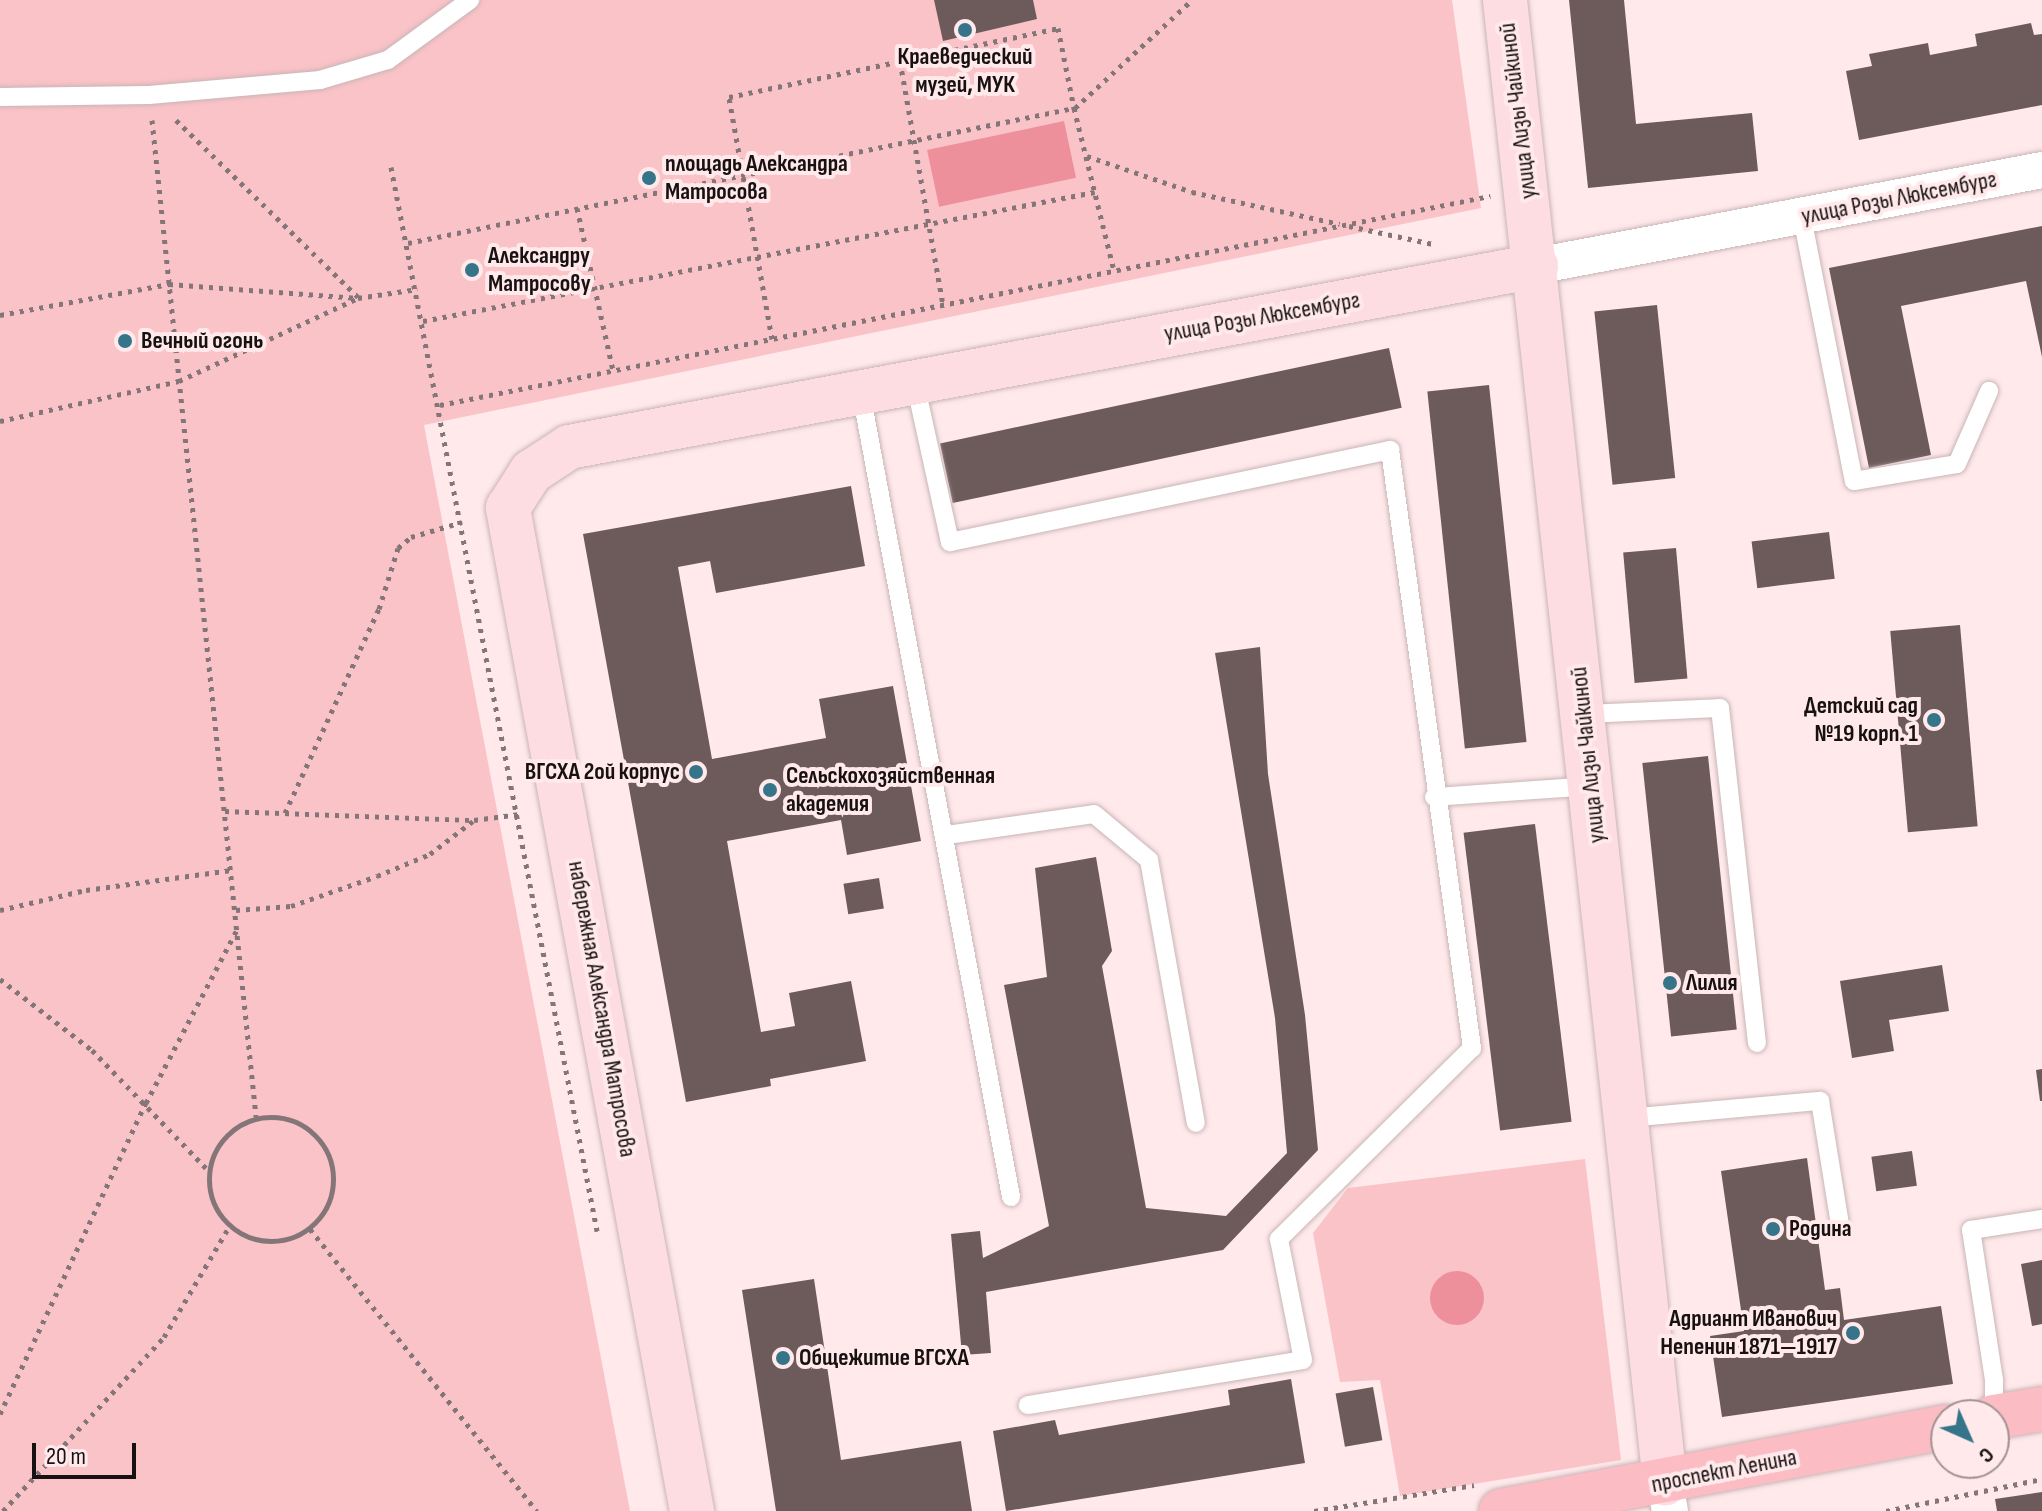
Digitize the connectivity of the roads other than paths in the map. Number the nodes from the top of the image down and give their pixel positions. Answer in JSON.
{"nodes":[{"id":1,"x":470,"y":0,"type":"edge"},
{"id":2,"x":1505,"y":0,"type":"edge"},
{"id":3,"x":0,"y":97,"type":"edge"},
{"id":4,"x":2042,"y":170,"type":"edge"},
{"id":5,"x":1802,"y":217,"type":"junction"},
{"id":6,"x":1536,"y":266,"type":"junction"},
{"id":7,"x":914,"y":380,"type":"junction"},
{"id":8,"x":861,"y":390,"type":"junction"},
{"id":9,"x":1989,"y":391,"type":"dead end"},
{"id":10,"x":508,"y":508,"type":"joint"},
{"id":11,"x":1583,"y":714,"type":"junction"},
{"id":12,"x":1591,"y":786,"type":"junction"},
{"id":13,"x":1434,"y":797,"type":"junction"},
{"id":14,"x":947,"y":835,"type":"junction"},
{"id":15,"x":1757,"y":1043,"type":"dead end"},
{"id":16,"x":1628,"y":1118,"type":"junction"},
{"id":17,"x":1196,"y":1123,"type":"dead end"},
{"id":18,"x":1011,"y":1197,"type":"dead end"},
{"id":19,"x":2042,"y":1219,"type":"edge"},
{"id":20,"x":1840,"y":1224,"type":"dead end"},
{"id":21,"x":1994,"y":1399,"type":"edge"},
{"id":22,"x":1028,"y":1405,"type":"dead end"},
{"id":23,"x":2042,"y":1409,"type":"edge"},
{"id":24,"x":2010,"y":1414,"type":"edge"},
{"id":25,"x":1930,"y":1431,"type":"edge"},
{"id":26,"x":1668,"y":1497,"type":"edge"},
{"id":27,"x":692,"y":1511,"type":"edge"},
{"id":28,"x":1501,"y":1511,"type":"edge"}],
"edges":[{"from":1,"to":3,"type":"lane"},
{"from":2,"to":6,"type":"street","name":"улица Лизы Чайкиной"},
{"from":4,"to":5,"type":"street","name":"улица Розы Люксембург"},
{"from":5,"to":6,"type":"street","name":"улица Розы Люксембург"},
{"from":5,"to":9,"type":"lane"},
{"from":6,"to":7,"type":"street","name":"улица Розы Люксембург"},
{"from":6,"to":11,"type":"street","name":"улица Лизы Чайкиной"},
{"from":7,"to":8,"type":"street","name":"улица Розы Люксембург"},
{"from":7,"to":13,"type":"lane"},
{"from":8,"to":10,"type":"street","name":"улица Розы Люксембург"},
{"from":8,"to":14,"type":"lane"},
{"from":10,"to":27,"type":"street","name":"набережная Александра Матросова"},
{"from":11,"to":12,"type":"street","name":"улица Лизы Чайкиной"},
{"from":11,"to":15,"type":"lane"},
{"from":12,"to":13,"type":"lane"},
{"from":12,"to":16,"type":"street","name":"улица Лизы Чайкиной"},
{"from":13,"to":22,"type":"lane"},
{"from":14,"to":17,"type":"lane"},
{"from":14,"to":18,"type":"lane"},
{"from":16,"to":20,"type":"lane"},
{"from":16,"to":26,"type":"street","name":"улица Лизы Чайкиной"},
{"from":19,"to":21,"type":"lane"},
{"from":23,"to":24,"type":"main road"},
{"from":25,"to":26,"type":"main road","name":"проспект Ленина"},
{"from":26,"to":28,"type":"main road","name":"проспект Ленина"}]}
